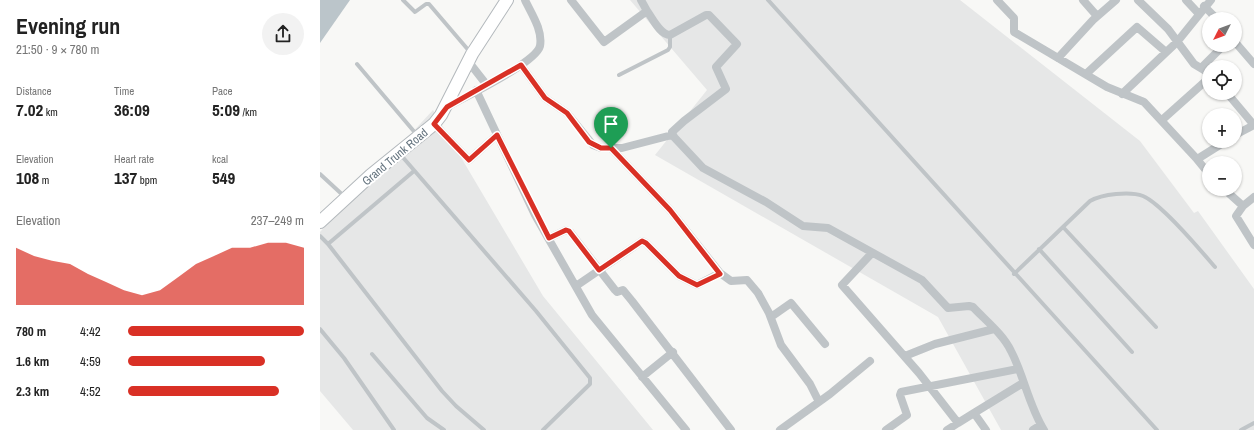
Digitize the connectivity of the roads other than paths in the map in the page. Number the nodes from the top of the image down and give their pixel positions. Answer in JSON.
{"nodes":[{"id":1,"x":403,"y":0,"type":"edge"},
{"id":2,"x":507,"y":0,"type":"edge"},
{"id":3,"x":525,"y":0,"type":"edge"},
{"id":4,"x":571,"y":0,"type":"edge"},
{"id":5,"x":640,"y":0,"type":"edge"},
{"id":6,"x":768,"y":0,"type":"edge"},
{"id":7,"x":997,"y":0,"type":"edge"},
{"id":8,"x":1083,"y":0,"type":"edge"},
{"id":9,"x":1116,"y":0,"type":"edge"},
{"id":10,"x":1138,"y":0,"type":"edge"},
{"id":11,"x":1186,"y":0,"type":"edge"},
{"id":12,"x":1211,"y":0,"type":"edge"},
{"id":13,"x":1204,"y":6,"type":"junction"},
{"id":14,"x":647,"y":11,"type":"junction"},
{"id":15,"x":1210,"y":12,"type":"edge"},
{"id":16,"x":1199,"y":14,"type":"junction"},
{"id":17,"x":1097,"y":16,"type":"junction"},
{"id":18,"x":670,"y":35,"type":"junction"},
{"id":19,"x":1177,"y":42,"type":"junction"},
{"id":20,"x":1242,"y":50,"type":"edge"},
{"id":21,"x":1166,"y":52,"type":"junction"},
{"id":22,"x":1217,"y":52,"type":"edge"},
{"id":23,"x":470,"y":57,"type":"junction"},
{"id":24,"x":1058,"y":58,"type":"junction"},
{"id":25,"x":357,"y":64,"type":"dead end"},
{"id":26,"x":1254,"y":64,"type":"edge"},
{"id":27,"x":521,"y":65,"type":"junction"},
{"id":28,"x":1201,"y":68,"type":"joint"},
{"id":29,"x":1086,"y":74,"type":"junction"},
{"id":30,"x":619,"y":76,"type":"dead end"},
{"id":31,"x":486,"y":84,"type":"junction"},
{"id":32,"x":1202,"y":84,"type":"edge"},
{"id":33,"x":476,"y":90,"type":"junction"},
{"id":34,"x":1122,"y":94,"type":"junction"},
{"id":35,"x":1233,"y":100,"type":"edge"},
{"id":36,"x":447,"y":107,"type":"junction"},
{"id":37,"x":1162,"y":120,"type":"junction"},
{"id":38,"x":434,"y":124,"type":"junction"},
{"id":39,"x":1253,"y":124,"type":"edge"},
{"id":40,"x":1242,"y":131,"type":"edge"},
{"id":41,"x":497,"y":135,"type":"junction"},
{"id":42,"x":672,"y":135,"type":"junction"},
{"id":43,"x":418,"y":137,"type":"junction"},
{"id":44,"x":611,"y":148,"type":"junction"},
{"id":45,"x":1215,"y":148,"type":"edge"},
{"id":46,"x":399,"y":153,"type":"junction"},
{"id":47,"x":1196,"y":158,"type":"junction"},
{"id":48,"x":1202,"y":165,"type":"edge"},
{"id":49,"x":414,"y":170,"type":"junction"},
{"id":50,"x":320,"y":174,"type":"edge"},
{"id":51,"x":1232,"y":196,"type":"edge"},
{"id":52,"x":1254,"y":197,"type":"edge"},
{"id":53,"x":346,"y":198,"type":"junction"},
{"id":54,"x":1243,"y":206,"type":"junction"},
{"id":55,"x":320,"y":222,"type":"edge"},
{"id":56,"x":1063,"y":227,"type":"junction"},
{"id":57,"x":320,"y":236,"type":"edge"},
{"id":58,"x":549,"y":238,"type":"junction"},
{"id":59,"x":328,"y":244,"type":"junction"},
{"id":60,"x":1254,"y":245,"type":"edge"},
{"id":61,"x":1039,"y":249,"type":"junction"},
{"id":62,"x":872,"y":253,"type":"junction"},
{"id":63,"x":1216,"y":268,"type":"dead end"},
{"id":64,"x":599,"y":270,"type":"junction"},
{"id":65,"x":720,"y":274,"type":"junction"},
{"id":66,"x":1014,"y":274,"type":"junction"},
{"id":67,"x":576,"y":286,"type":"junction"},
{"id":68,"x":771,"y":317,"type":"junction"},
{"id":69,"x":1156,"y":327,"type":"dead end"},
{"id":70,"x":320,"y":329,"type":"edge"},
{"id":71,"x":994,"y":329,"type":"junction"},
{"id":72,"x":825,"y":344,"type":"dead end"},
{"id":73,"x":673,"y":352,"type":"junction"},
{"id":74,"x":1132,"y":352,"type":"dead end"},
{"id":75,"x":372,"y":354,"type":"dead end"},
{"id":76,"x":905,"y":356,"type":"junction"},
{"id":77,"x":870,"y":361,"type":"dead end"},
{"id":78,"x":1018,"y":369,"type":"junction"},
{"id":79,"x":642,"y":377,"type":"junction"},
{"id":80,"x":1023,"y":384,"type":"junction"},
{"id":81,"x":930,"y":388,"type":"junction"},
{"id":82,"x":819,"y":402,"type":"junction"},
{"id":83,"x":974,"y":413,"type":"junction"},
{"id":84,"x":958,"y":423,"type":"junction"},
{"id":85,"x":1254,"y":423,"type":"edge"},
{"id":86,"x":791,"y":427,"type":"edge"},
{"id":87,"x":1042,"y":427,"type":"edge"},
{"id":88,"x":394,"y":430,"type":"edge"},
{"id":89,"x":444,"y":430,"type":"edge"},
{"id":90,"x":484,"y":430,"type":"edge"},
{"id":91,"x":543,"y":430,"type":"edge"},
{"id":92,"x":686,"y":430,"type":"edge"},
{"id":93,"x":731,"y":430,"type":"edge"},
{"id":94,"x":780,"y":430,"type":"edge"},
{"id":95,"x":886,"y":430,"type":"edge"},
{"id":96,"x":947,"y":430,"type":"edge"},
{"id":97,"x":986,"y":430,"type":"edge"},
{"id":98,"x":1033,"y":430,"type":"edge"},
{"id":99,"x":1157,"y":430,"type":"edge"},
{"id":100,"x":1241,"y":430,"type":"edge"}],
"edges":[{"from":1,"to":23,"type":"lane"},
{"from":2,"to":23,"type":"main road","name":"Grand Trunk Road"},
{"from":3,"to":27,"type":"street"},
{"from":4,"to":14,"type":"street"},
{"from":5,"to":14,"type":"street"},
{"from":6,"to":66,"type":"lane"},
{"from":7,"to":24,"type":"street"},
{"from":8,"to":17,"type":"street"},
{"from":9,"to":17,"type":"street"},
{"from":10,"to":19,"type":"street"},
{"from":11,"to":16,"type":"street"},
{"from":12,"to":13,"type":"street"},
{"from":13,"to":15,"type":"street"},
{"from":13,"to":16,"type":"street"},
{"from":14,"to":18,"type":"street"},
{"from":16,"to":19,"type":"street"},
{"from":17,"to":24,"type":"street"},
{"from":18,"to":30,"type":"lane"},
{"from":18,"to":42,"type":"street"},
{"from":19,"to":21,"type":"street"},
{"from":19,"to":28,"type":"street"},
{"from":20,"to":26,"type":"street"},
{"from":21,"to":29,"type":"street"},
{"from":21,"to":34,"type":"street"},
{"from":22,"to":28,"type":"street"},
{"from":23,"to":31,"type":"street"},
{"from":23,"to":36,"type":"main road","name":"Grand Trunk Road"},
{"from":24,"to":29,"type":"street"},
{"from":25,"to":43,"type":"lane"},
{"from":27,"to":31,"type":"street"},
{"from":27,"to":44,"type":"street"},
{"from":29,"to":34,"type":"street"},
{"from":31,"to":33,"type":"street"},
{"from":32,"to":37,"type":"street"},
{"from":33,"to":36,"type":"street"},
{"from":33,"to":41,"type":"street"},
{"from":34,"to":37,"type":"street"},
{"from":35,"to":39,"type":"street"},
{"from":36,"to":38,"type":"main road","name":"Grand Trunk Road"},
{"from":37,"to":47,"type":"street"},
{"from":38,"to":41,"type":"street"},
{"from":38,"to":43,"type":"main road","name":"Grand Trunk Road"},
{"from":39,"to":40,"type":"street"},
{"from":41,"to":58,"type":"street"},
{"from":42,"to":44,"type":"street"},
{"from":42,"to":62,"type":"street"},
{"from":43,"to":46,"type":"main road","name":"Grand Trunk Road"},
{"from":44,"to":65,"type":"street"},
{"from":45,"to":47,"type":"street"},
{"from":46,"to":49,"type":"lane"},
{"from":46,"to":53,"type":"main road","name":"Grand Trunk Road"},
{"from":47,"to":48,"type":"street"},
{"from":49,"to":59,"type":"lane"},
{"from":49,"to":91,"type":"lane"},
{"from":50,"to":53,"type":"lane"},
{"from":51,"to":54,"type":"street"},
{"from":52,"to":54,"type":"street"},
{"from":53,"to":55,"type":"main road","name":"Grand Trunk Road"},
{"from":54,"to":60,"type":"street"},
{"from":56,"to":61,"type":"lane"},
{"from":56,"to":63,"type":"lane"},
{"from":56,"to":69,"type":"lane"},
{"from":57,"to":59,"type":"lane"},
{"from":58,"to":64,"type":"street"},
{"from":58,"to":67,"type":"street"},
{"from":59,"to":90,"type":"lane"},
{"from":61,"to":66,"type":"lane"},
{"from":61,"to":74,"type":"lane"},
{"from":62,"to":71,"type":"street"},
{"from":62,"to":76,"type":"street"},
{"from":64,"to":65,"type":"street"},
{"from":64,"to":67,"type":"street"},
{"from":64,"to":73,"type":"street"},
{"from":65,"to":68,"type":"street"},
{"from":66,"to":99,"type":"lane"},
{"from":67,"to":79,"type":"street"},
{"from":68,"to":72,"type":"street"},
{"from":68,"to":82,"type":"street"},
{"from":70,"to":88,"type":"lane"},
{"from":71,"to":76,"type":"street"},
{"from":71,"to":78,"type":"street"},
{"from":73,"to":79,"type":"street"},
{"from":73,"to":93,"type":"street"},
{"from":75,"to":89,"type":"lane"},
{"from":76,"to":81,"type":"street"},
{"from":77,"to":82,"type":"street"},
{"from":78,"to":80,"type":"street"},
{"from":78,"to":81,"type":"street"},
{"from":79,"to":92,"type":"street"},
{"from":80,"to":83,"type":"street"},
{"from":80,"to":87,"type":"street"},
{"from":81,"to":84,"type":"street"},
{"from":81,"to":95,"type":"street"},
{"from":82,"to":86,"type":"street"},
{"from":83,"to":84,"type":"street"},
{"from":83,"to":97,"type":"street"},
{"from":84,"to":96,"type":"street"},
{"from":85,"to":100,"type":"lane"},
{"from":86,"to":94,"type":"street"},
{"from":87,"to":98,"type":"street"}]}
